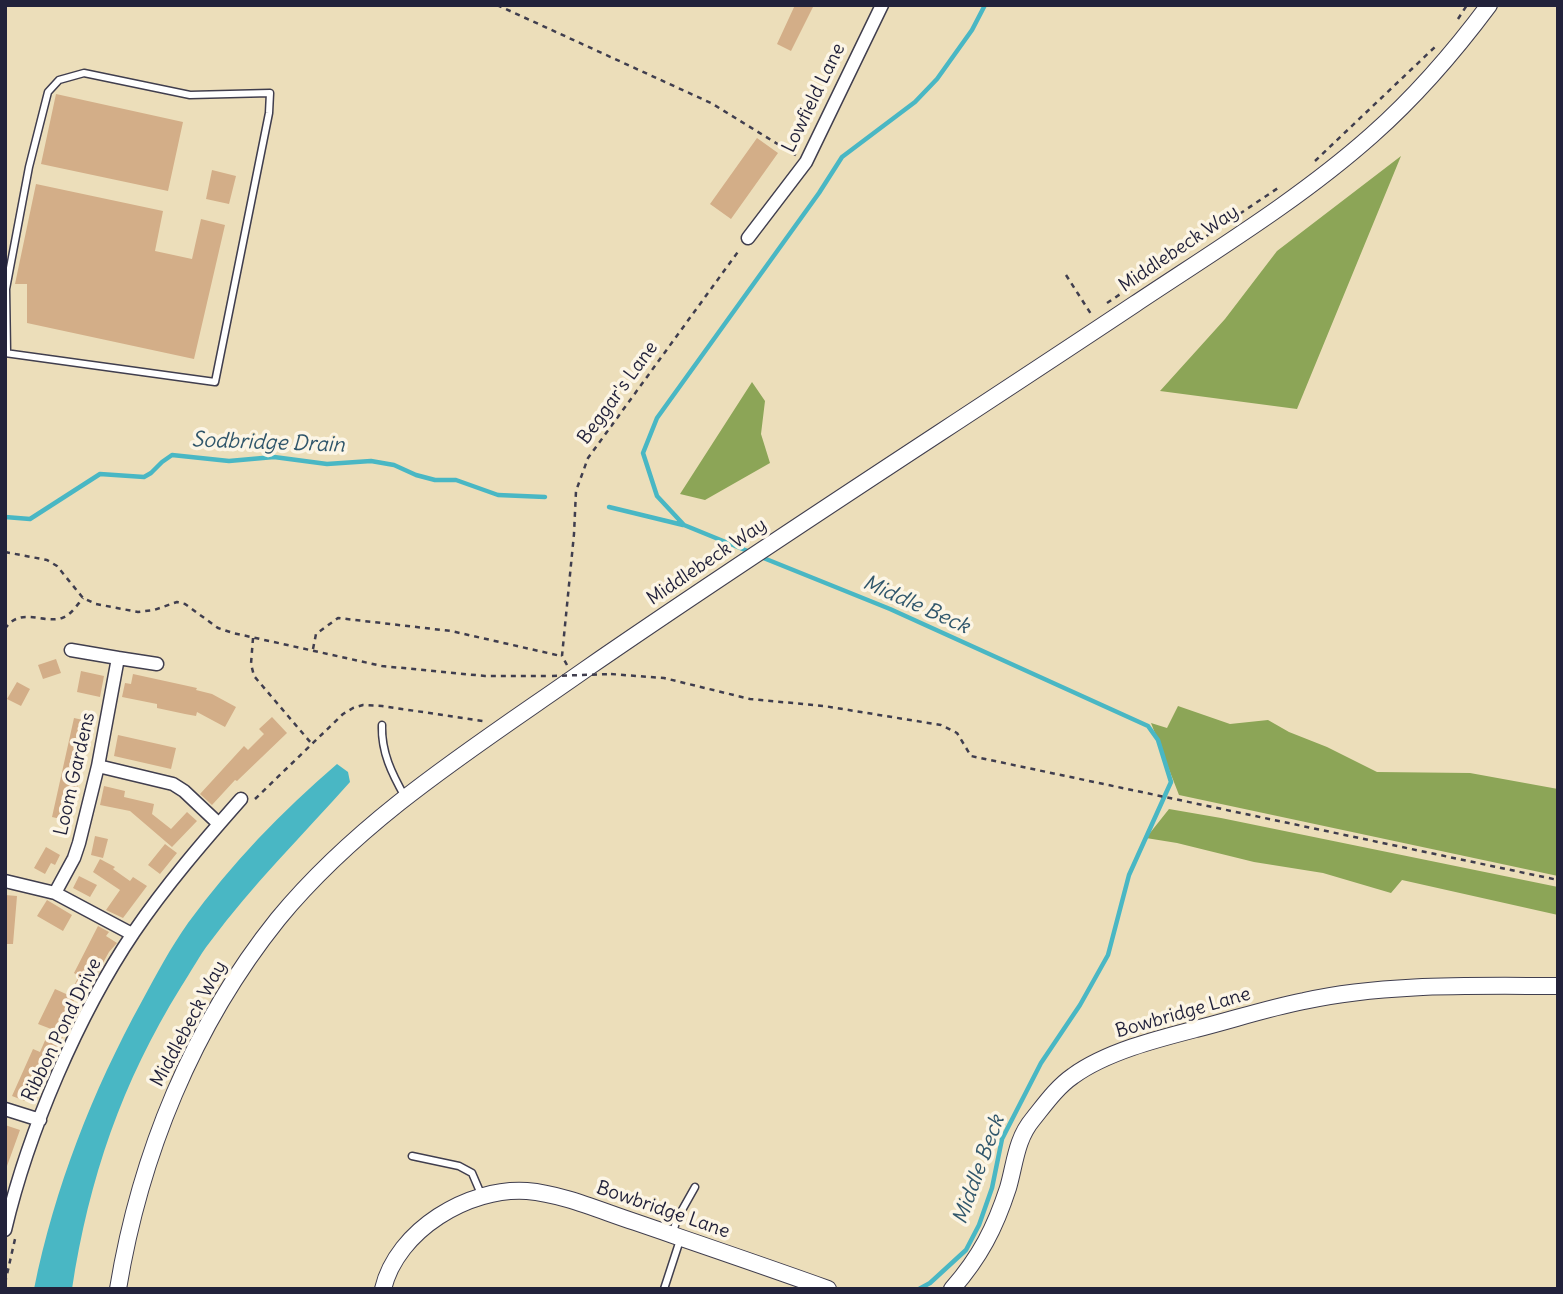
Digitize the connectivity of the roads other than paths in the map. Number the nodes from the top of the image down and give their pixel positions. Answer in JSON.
{"nodes":[{"id":1,"x":882,"y":5,"type":"edge"},
{"id":2,"x":1489,"y":5,"type":"edge"},
{"id":3,"x":748,"y":238,"type":"road end"},
{"id":4,"x":6,"y":353,"type":"edge"},
{"id":5,"x":71,"y":650,"type":"dead end"},
{"id":6,"x":118,"y":658,"type":"junction"},
{"id":7,"x":157,"y":664,"type":"dead end"},
{"id":8,"x":382,"y":725,"type":"dead end"},
{"id":9,"x":98,"y":766,"type":"junction"},
{"id":10,"x":406,"y":799,"type":"junction"},
{"id":11,"x":247,"y":800,"type":"road end"},
{"id":12,"x":219,"y":824,"type":"junction"},
{"id":13,"x":5,"y":881,"type":"edge"},
{"id":14,"x":55,"y":893,"type":"junction"},
{"id":15,"x":132,"y":934,"type":"junction"},
{"id":16,"x":1558,"y":986,"type":"edge"},
{"id":17,"x":5,"y":1109,"type":"edge"},
{"id":18,"x":40,"y":1120,"type":"junction"},
{"id":19,"x":412,"y":1156,"type":"dead end"},
{"id":20,"x":695,"y":1186,"type":"dead end"},
{"id":21,"x":482,"y":1196,"type":"junction"},
{"id":22,"x":11,"y":1231,"type":"edge"},
{"id":23,"x":676,"y":1236,"type":"junction"},
{"id":24,"x":118,"y":1289,"type":"edge"},
{"id":25,"x":383,"y":1289,"type":"edge"},
{"id":26,"x":664,"y":1289,"type":"edge"},
{"id":27,"x":828,"y":1289,"type":"edge"},
{"id":28,"x":952,"y":1289,"type":"edge"}],
"edges":[{"from":1,"to":3,"type":"street","name":"Lowfield Lane"},
{"from":2,"to":10,"type":"street","name":"Middlebeck Way"},
{"from":4,"to":4,"type":"lane"},
{"from":5,"to":6,"type":"street"},
{"from":6,"to":7,"type":"street"},
{"from":6,"to":9,"type":"street","name":"Loom Gardens"},
{"from":8,"to":10,"type":"lane"},
{"from":9,"to":12,"type":"street"},
{"from":9,"to":14,"type":"street","name":"Loom Gardens"},
{"from":10,"to":24,"type":"street","name":"Middlebeck Way"},
{"from":11,"to":12,"type":"street","name":"Ribbon Pond Drive"},
{"from":12,"to":15,"type":"street","name":"Ribbon Pond Drive"},
{"from":13,"to":14,"type":"street"},
{"from":14,"to":15,"type":"street"},
{"from":15,"to":18,"type":"street","name":"Ribbon Pond Drive"},
{"from":16,"to":28,"type":"street","name":"Bowbridge Lane"},
{"from":17,"to":18,"type":"street"},
{"from":18,"to":22,"type":"street","name":"Ribbon Pond Drive"},
{"from":19,"to":21,"type":"lane"},
{"from":20,"to":23,"type":"lane"},
{"from":21,"to":23,"type":"street","name":"Bowbridge Lane"},
{"from":21,"to":25,"type":"street","name":"Bowbridge Lane"},
{"from":23,"to":26,"type":"lane"},
{"from":23,"to":27,"type":"street","name":"Bowbridge Lane"}]}
